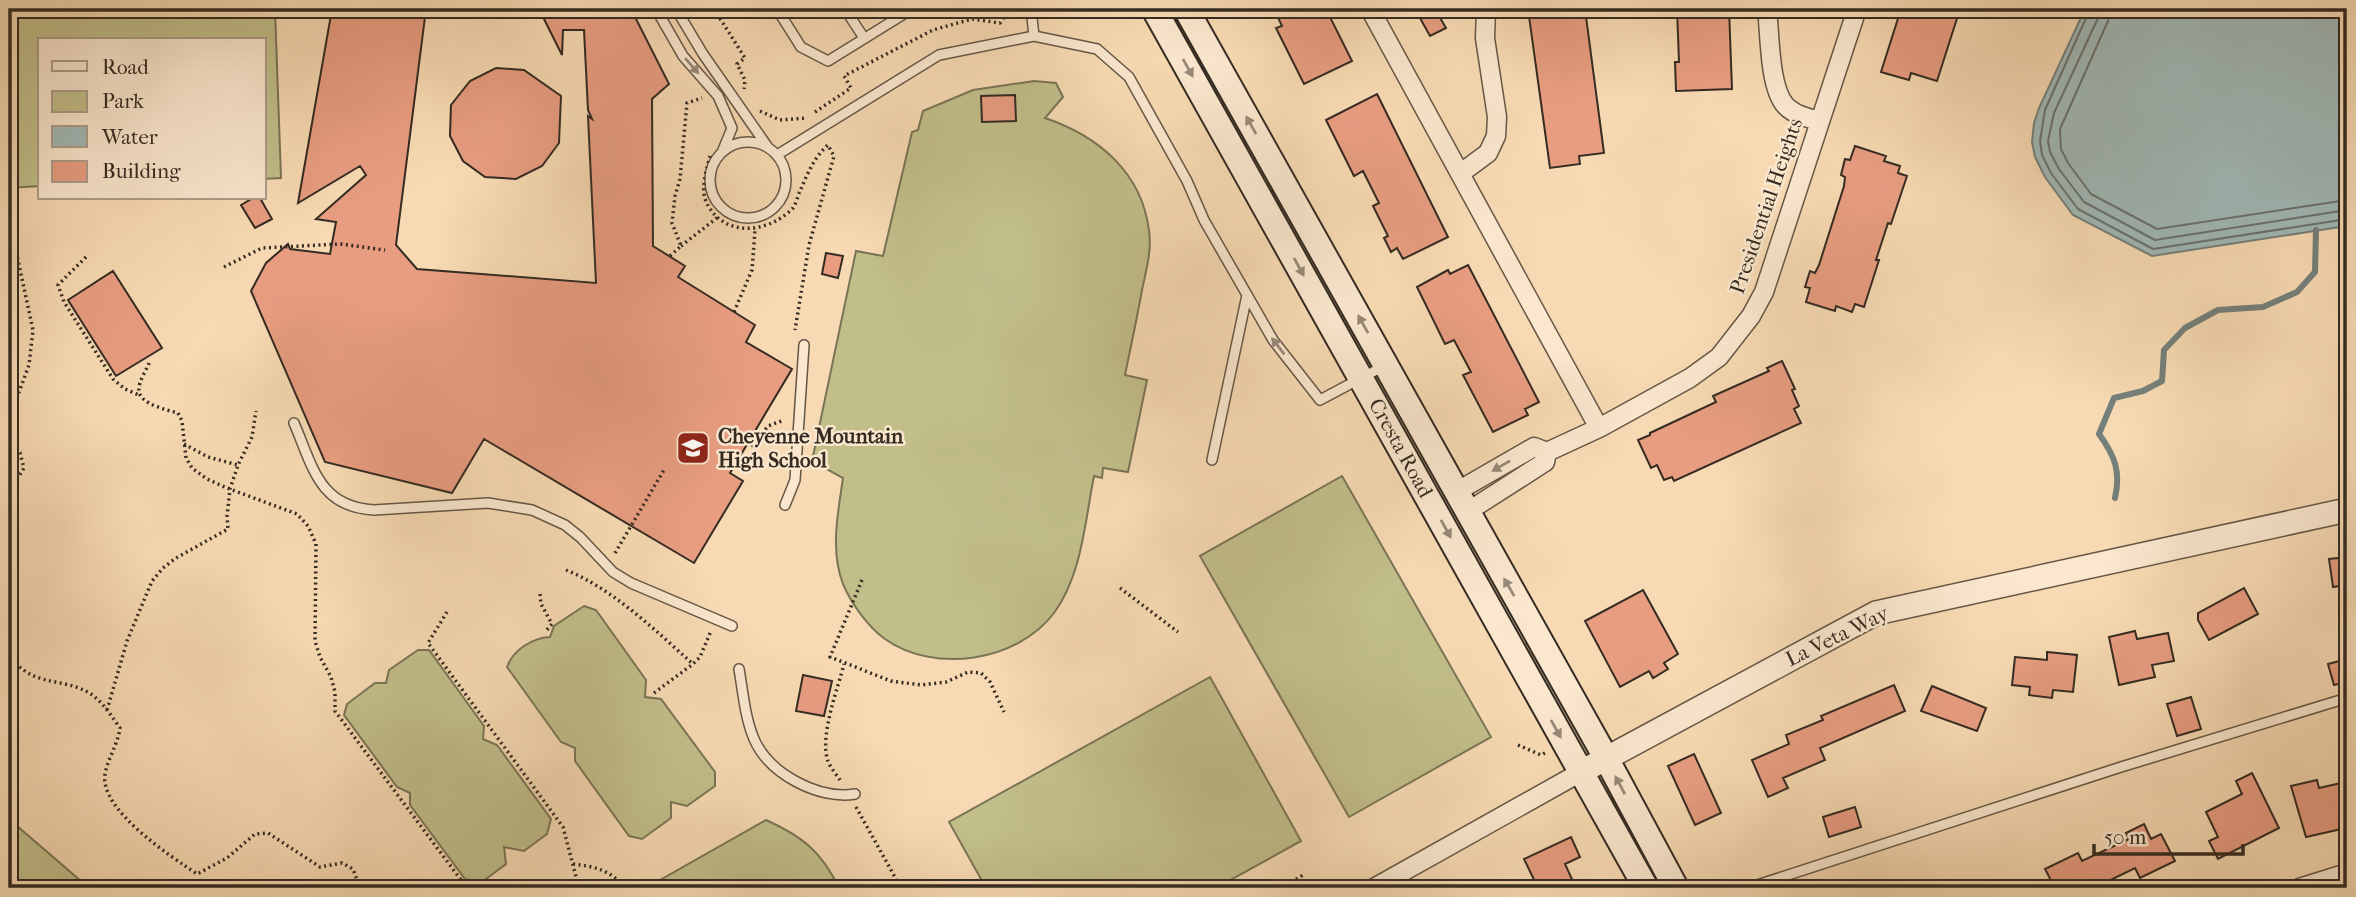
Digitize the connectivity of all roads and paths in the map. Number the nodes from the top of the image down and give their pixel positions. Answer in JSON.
{"nodes":[{"id":1,"x":656,"y":9,"type":"edge"},
{"id":2,"x":676,"y":9,"type":"edge"},
{"id":3,"x":777,"y":9,"type":"edge"},
{"id":4,"x":845,"y":9,"type":"edge"},
{"id":5,"x":1031,"y":9,"type":"edge"},
{"id":6,"x":1154,"y":9,"type":"edge"},
{"id":7,"x":1186,"y":9,"type":"edge"},
{"id":8,"x":1370,"y":9,"type":"edge"},
{"id":9,"x":1486,"y":9,"type":"edge"},
{"id":10,"x":1767,"y":9,"type":"edge"},
{"id":11,"x":1857,"y":9,"type":"edge"},
{"id":12,"x":909,"y":10,"type":"edge"},
{"id":13,"x":1034,"y":36,"type":"junction"},
{"id":14,"x":864,"y":38,"type":"junction"},
{"id":15,"x":708,"y":97,"type":"dead end"},
{"id":16,"x":1820,"y":121,"type":"junction"},
{"id":17,"x":768,"y":147,"type":"junction"},
{"id":18,"x":717,"y":150,"type":"junction"},
{"id":19,"x":777,"y":155,"type":"junction"},
{"id":20,"x":1461,"y":173,"type":"junction"},
{"id":21,"x":16,"y":214,"type":"dead end"},
{"id":22,"x":718,"y":217,"type":"junction"},
{"id":23,"x":755,"y":230,"type":"junction"},
{"id":24,"x":681,"y":246,"type":"junction"},
{"id":25,"x":385,"y":250,"type":"dead end"},
{"id":26,"x":670,"y":256,"type":"dead end"},
{"id":27,"x":86,"y":257,"type":"dead end"},
{"id":28,"x":224,"y":267,"type":"dead end"},
{"id":29,"x":1247,"y":295,"type":"junction"},
{"id":30,"x":734,"y":312,"type":"dead end"},
{"id":31,"x":794,"y":330,"type":"dead end"},
{"id":32,"x":804,"y":345,"type":"dead end"},
{"id":33,"x":149,"y":363,"type":"dead end"},
{"id":34,"x":1385,"y":365,"type":"junction"},
{"id":35,"x":1362,"y":379,"type":"junction"},
{"id":36,"x":140,"y":395,"type":"junction"},
{"id":37,"x":256,"y":411,"type":"dead end"},
{"id":38,"x":799,"y":416,"type":"junction"},
{"id":39,"x":9,"y":419,"type":"edge"},
{"id":40,"x":294,"y":423,"type":"dead end"},
{"id":41,"x":1599,"y":428,"type":"junction"},
{"id":42,"x":9,"y":440,"type":"edge"},
{"id":43,"x":184,"y":444,"type":"junction"},
{"id":44,"x":752,"y":447,"type":"dead end"},
{"id":45,"x":1212,"y":460,"type":"dead end"},
{"id":46,"x":238,"y":465,"type":"junction"},
{"id":47,"x":664,"y":470,"type":"dead end"},
{"id":48,"x":230,"y":489,"type":"junction"},
{"id":49,"x":9,"y":492,"type":"edge"},
{"id":50,"x":1461,"y":502,"type":"junction"},
{"id":51,"x":785,"y":505,"type":"dead end"},
{"id":52,"x":2347,"y":510,"type":"edge"},
{"id":53,"x":614,"y":556,"type":"dead end"},
{"id":54,"x":566,"y":570,"type":"dead end"},
{"id":55,"x":862,"y":580,"type":"dead end"},
{"id":56,"x":1120,"y":588,"type":"dead end"},
{"id":57,"x":540,"y":594,"type":"dead end"},
{"id":58,"x":447,"y":612,"type":"dead end"},
{"id":59,"x":716,"y":620,"type":"junction"},
{"id":60,"x":732,"y":626,"type":"dead end"},
{"id":61,"x":545,"y":632,"type":"dead end"},
{"id":62,"x":1178,"y":632,"type":"dead end"},
{"id":63,"x":9,"y":654,"type":"edge"},
{"id":64,"x":694,"y":664,"type":"junction"},
{"id":65,"x":739,"y":669,"type":"dead end"},
{"id":66,"x":654,"y":692,"type":"dead end"},
{"id":67,"x":2347,"y":698,"type":"edge"},
{"id":68,"x":107,"y":710,"type":"junction"},
{"id":69,"x":1004,"y":712,"type":"dead end"},
{"id":70,"x":1518,"y":745,"type":"dead end"},
{"id":71,"x":1548,"y":752,"type":"dead end"},
{"id":72,"x":1606,"y":758,"type":"junction"},
{"id":73,"x":1581,"y":772,"type":"junction"},
{"id":74,"x":855,"y":794,"type":"dead end"},
{"id":75,"x":1640,"y":822,"type":"junction"},
{"id":76,"x":1616,"y":835,"type":"junction"},
{"id":77,"x":572,"y":863,"type":"junction"},
{"id":78,"x":2347,"y":873,"type":"edge"},
{"id":79,"x":1303,"y":875,"type":"dead end"},
{"id":80,"x":360,"y":888,"type":"edge"},
{"id":81,"x":467,"y":888,"type":"edge"},
{"id":82,"x":579,"y":888,"type":"edge"},
{"id":83,"x":626,"y":888,"type":"edge"},
{"id":84,"x":1282,"y":888,"type":"edge"},
{"id":85,"x":1374,"y":888,"type":"edge"},
{"id":86,"x":1646,"y":888,"type":"edge"},
{"id":87,"x":1676,"y":888,"type":"edge"},
{"id":88,"x":1748,"y":888,"type":"edge"},
{"id":89,"x":2299,"y":888,"type":"edge"}],
"edges":[{"from":1,"to":18,"type":"lane","one_way":true},
{"from":2,"to":17,"type":"lane"},
{"from":3,"to":14,"type":"lane"},
{"from":4,"to":14,"type":"lane"},
{"from":5,"to":13,"type":"lane"},
{"from":6,"to":35,"type":"main road","name":"Cresta Road","one_way":true},
{"from":34,"to":7,"type":"main road","name":"Cresta Road","one_way":true},
{"from":8,"to":20,"type":"street"},
{"from":9,"to":20,"type":"street"},
{"from":10,"to":16,"type":"street"},
{"from":11,"to":16,"type":"street","name":"Presidential Heights"},
{"from":12,"to":14,"type":"lane"},
{"from":13,"to":19,"type":"lane"},
{"from":13,"to":29,"type":"lane"},
{"from":15,"to":24,"type":"path"},
{"from":16,"to":41,"type":"street","name":"Presidential Heights"},
{"from":17,"to":18,"type":"lane"},
{"from":17,"to":19,"type":"lane"},
{"from":18,"to":19,"type":"lane"},
{"from":18,"to":22,"type":"path"},
{"from":20,"to":41,"type":"street"},
{"from":21,"to":39,"type":"path"},
{"from":22,"to":23,"type":"path"},
{"from":22,"to":24,"type":"path"},
{"from":23,"to":30,"type":"path"},
{"from":23,"to":31,"type":"path"},
{"from":24,"to":26,"type":"path"},
{"from":25,"to":28,"type":"path"},
{"from":27,"to":36,"type":"path"},
{"from":35,"to":29,"type":"lane","one_way":true},
{"from":29,"to":45,"type":"lane"},
{"from":32,"to":38,"type":"lane"},
{"from":33,"to":36,"type":"path"},
{"from":34,"to":35,"type":"lane"},
{"from":34,"to":50,"type":"main road","name":"Cresta Road"},
{"from":35,"to":73,"type":"main road","name":"Cresta Road","one_way":true},
{"from":36,"to":43,"type":"path"},
{"from":37,"to":46,"type":"path"},
{"from":38,"to":44,"type":"path"},
{"from":38,"to":51,"type":"lane"},
{"from":40,"to":59,"type":"lane"},
{"from":41,"to":50,"type":"street","name":"Presidential Heights"},
{"from":42,"to":49,"type":"path"},
{"from":43,"to":46,"type":"path"},
{"from":43,"to":48,"type":"path"},
{"from":46,"to":48,"type":"path"},
{"from":47,"to":53,"type":"path"},
{"from":48,"to":68,"type":"path"},
{"from":48,"to":81,"type":"path"},
{"from":72,"to":50,"type":"main road","name":"Cresta Road","one_way":true},
{"from":52,"to":72,"type":"street","name":"La Veta Way"},
{"from":54,"to":64,"type":"path"},
{"from":55,"to":69,"type":"path"},
{"from":56,"to":62,"type":"path"},
{"from":57,"to":61,"type":"path"},
{"from":58,"to":77,"type":"path"},
{"from":59,"to":60,"type":"lane"},
{"from":59,"to":64,"type":"path"},
{"from":63,"to":68,"type":"path"},
{"from":64,"to":66,"type":"path"},
{"from":65,"to":74,"type":"lane"},
{"from":67,"to":88,"type":"lane"},
{"from":68,"to":80,"type":"path"},
{"from":70,"to":71,"type":"path"},
{"from":72,"to":73,"type":"street","name":"La Veta Way"},
{"from":75,"to":72,"type":"main road","name":"Cresta Road","one_way":true},
{"from":73,"to":76,"type":"main road","name":"Cresta Road"},
{"from":73,"to":85,"type":"street","name":"La Veta Way"},
{"from":75,"to":76,"type":"street"},
{"from":75,"to":87,"type":"main road","name":"Cresta Road"},
{"from":76,"to":86,"type":"main road","name":"Cresta Road"},
{"from":77,"to":82,"type":"path"},
{"from":77,"to":83,"type":"path"},
{"from":78,"to":89,"type":"street"},
{"from":79,"to":84,"type":"path"}]}
